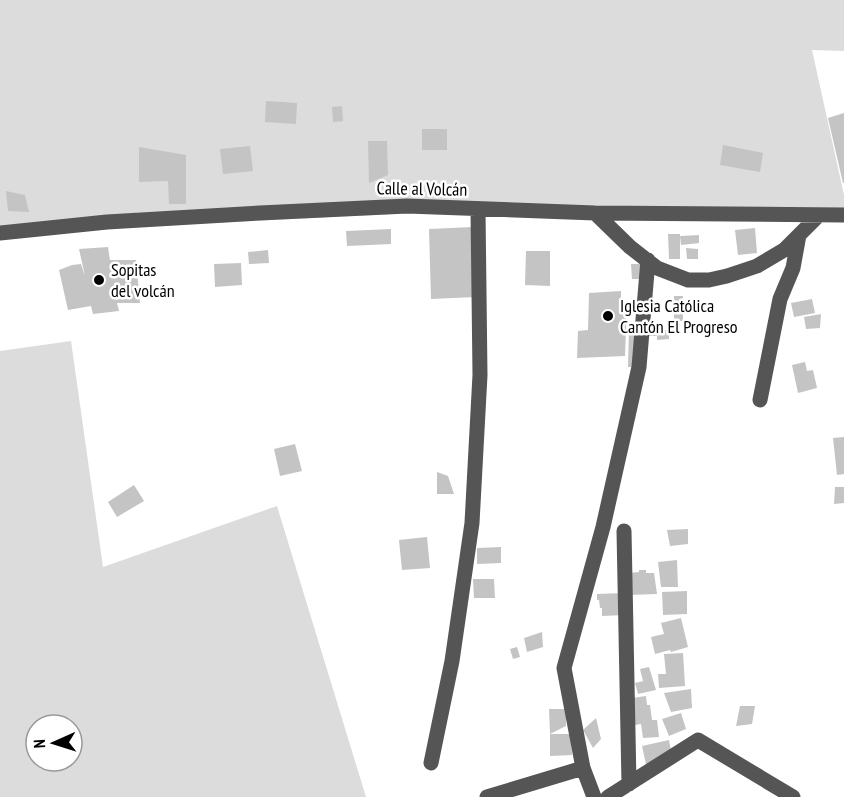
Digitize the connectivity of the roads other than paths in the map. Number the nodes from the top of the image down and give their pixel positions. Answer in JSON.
{"nodes":[{"id":1,"x":478,"y":210,"type":"junction"},
{"id":2,"x":595,"y":213,"type":"junction"},
{"id":3,"x":819,"y":215,"type":"junction"},
{"id":4,"x":844,"y":215,"type":"edge"},
{"id":5,"x":0,"y":233,"type":"edge"},
{"id":6,"x":799,"y":235,"type":"junction"},
{"id":7,"x":648,"y":260,"type":"junction"},
{"id":8,"x":760,"y":400,"type":"dead end"},
{"id":9,"x":624,"y":531,"type":"dead end"},
{"id":10,"x":431,"y":763,"type":"dead end"},
{"id":11,"x":583,"y":768,"type":"junction"},
{"id":12,"x":629,"y":784,"type":"junction"},
{"id":13,"x":487,"y":797,"type":"edge"},
{"id":14,"x":594,"y":797,"type":"edge"},
{"id":15,"x":608,"y":797,"type":"edge"},
{"id":16,"x":793,"y":797,"type":"edge"}],
"edges":[{"from":1,"to":2,"type":"street","name":"Calle al Volcán"},
{"from":1,"to":5,"type":"street","name":"Calle al Volcán"},
{"from":1,"to":10,"type":"street"},
{"from":2,"to":3,"type":"street","name":"Calle al Volcán"},
{"from":2,"to":7,"type":"street"},
{"from":3,"to":4,"type":"street","name":"Calle al Volcán"},
{"from":3,"to":6,"type":"street"},
{"from":6,"to":7,"type":"street"},
{"from":6,"to":8,"type":"street"},
{"from":7,"to":11,"type":"street"},
{"from":9,"to":12,"type":"street"},
{"from":11,"to":13,"type":"street"},
{"from":11,"to":14,"type":"street"},
{"from":12,"to":15,"type":"street"},
{"from":12,"to":16,"type":"street"}]}
